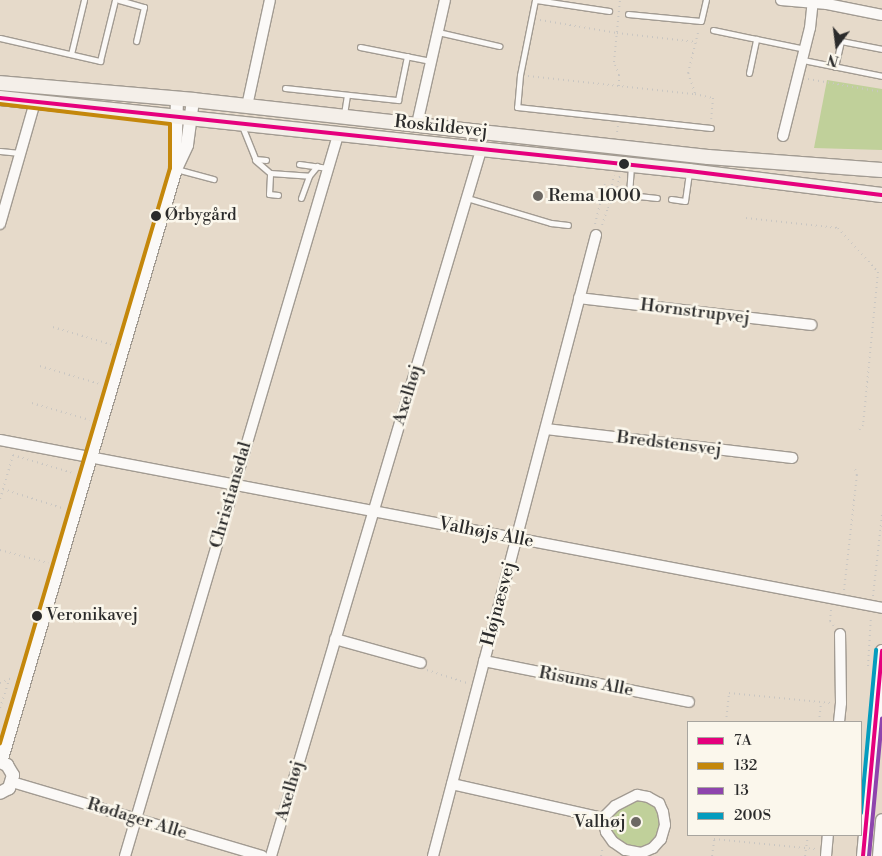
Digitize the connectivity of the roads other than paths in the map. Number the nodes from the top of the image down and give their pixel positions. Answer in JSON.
{"nodes":[{"id":1,"x":84,"y":0,"type":"edge"},
{"id":2,"x":114,"y":0,"type":"edge"},
{"id":3,"x":119,"y":0,"type":"edge"},
{"id":4,"x":270,"y":0,"type":"edge"},
{"id":5,"x":444,"y":0,"type":"edge"},
{"id":6,"x":535,"y":0,"type":"edge"},
{"id":7,"x":706,"y":0,"type":"edge"},
{"id":8,"x":781,"y":0,"type":"edge"},
{"id":9,"x":813,"y":1,"type":"edge"},
{"id":10,"x":609,"y":11,"type":"road end"},
{"id":11,"x":628,"y":14,"type":"dead end"},
{"id":12,"x":882,"y":16,"type":"edge"},
{"id":13,"x":713,"y":30,"type":"dead end"},
{"id":14,"x":437,"y":32,"type":"junction"},
{"id":15,"x":0,"y":38,"type":"edge"},
{"id":16,"x":756,"y":39,"type":"junction"},
{"id":17,"x":136,"y":41,"type":"dead end"},
{"id":18,"x":500,"y":46,"type":"dead end"},
{"id":19,"x":360,"y":47,"type":"dead end"},
{"id":20,"x":806,"y":49,"type":"junction"},
{"id":21,"x":882,"y":49,"type":"edge"},
{"id":22,"x":71,"y":54,"type":"junction"},
{"id":23,"x":407,"y":56,"type":"junction"},
{"id":24,"x":803,"y":60,"type":"junction"},
{"id":25,"x":431,"y":61,"type":"junction"},
{"id":26,"x":835,"y":67,"type":"junction"},
{"id":27,"x":749,"y":73,"type":"dead end"},
{"id":28,"x":882,"y":76,"type":"edge"},
{"id":29,"x":0,"y":83,"type":"edge"},
{"id":30,"x":285,"y":88,"type":"dead end"},
{"id":31,"x":346,"y":95,"type":"junction"},
{"id":32,"x":0,"y":98,"type":"edge"},
{"id":33,"x":177,"y":98,"type":"junction"},
{"id":34,"x":193,"y":100,"type":"junction"},
{"id":35,"x":35,"y":102,"type":"junction"},
{"id":36,"x":247,"y":106,"type":"junction"},
{"id":37,"x":344,"y":117,"type":"junction"},
{"id":38,"x":176,"y":118,"type":"junction"},
{"id":39,"x":191,"y":120,"type":"junction"},
{"id":40,"x":417,"y":124,"type":"junction"},
{"id":41,"x":242,"y":125,"type":"junction"},
{"id":42,"x":711,"y":128,"type":"road end"},
{"id":43,"x":338,"y":135,"type":"junction"},
{"id":44,"x":783,"y":136,"type":"dead end"},
{"id":45,"x":481,"y":150,"type":"junction"},
{"id":46,"x":0,"y":151,"type":"edge"},
{"id":47,"x":21,"y":153,"type":"junction"},
{"id":48,"x":254,"y":159,"type":"junction"},
{"id":49,"x":266,"y":160,"type":"dead end"},
{"id":50,"x":299,"y":164,"type":"dead end"},
{"id":51,"x":627,"y":165,"type":"junction"},
{"id":52,"x":317,"y":166,"type":"junction"},
{"id":53,"x":329,"y":168,"type":"junction"},
{"id":54,"x":176,"y":169,"type":"junction"},
{"id":55,"x":882,"y":170,"type":"edge"},
{"id":56,"x":689,"y":171,"type":"junction"},
{"id":57,"x":270,"y":173,"type":"junction"},
{"id":58,"x":309,"y":176,"type":"junction"},
{"id":59,"x":214,"y":179,"type":"dead end"},
{"id":60,"x":278,"y":195,"type":"dead end"},
{"id":61,"x":882,"y":195,"type":"edge"},
{"id":62,"x":301,"y":198,"type":"dead end"},
{"id":63,"x":467,"y":198,"type":"junction"},
{"id":64,"x":657,"y":198,"type":"dead end"},
{"id":65,"x":671,"y":200,"type":"dead end"},
{"id":66,"x":0,"y":224,"type":"edge"},
{"id":67,"x":568,"y":225,"type":"dead end"},
{"id":68,"x":596,"y":235,"type":"road end"},
{"id":69,"x":579,"y":298,"type":"junction"},
{"id":70,"x":811,"y":325,"type":"dead end"},
{"id":71,"x":546,"y":429,"type":"junction"},
{"id":72,"x":0,"y":440,"type":"edge"},
{"id":73,"x":91,"y":458,"type":"junction"},
{"id":74,"x":792,"y":458,"type":"dead end"},
{"id":75,"x":234,"y":484,"type":"junction"},
{"id":76,"x":373,"y":511,"type":"junction"},
{"id":77,"x":516,"y":539,"type":"junction"},
{"id":78,"x":877,"y":607,"type":"edge"},
{"id":79,"x":840,"y":634,"type":"road end"},
{"id":80,"x":335,"y":639,"type":"junction"},
{"id":81,"x":882,"y":651,"type":"edge"},
{"id":82,"x":484,"y":661,"type":"junction"},
{"id":83,"x":421,"y":662,"type":"road end"},
{"id":84,"x":689,"y":702,"type":"dead end"},
{"id":85,"x":839,"y":721,"type":"edge"},
{"id":86,"x":0,"y":762,"type":"edge"},
{"id":87,"x":12,"y":782,"type":"junction"},
{"id":88,"x":452,"y":784,"type":"junction"},
{"id":89,"x":0,"y":793,"type":"edge"},
{"id":90,"x":603,"y":818,"type":"junction"},
{"id":91,"x":137,"y":819,"type":"junction"},
{"id":92,"x":882,"y":820,"type":"edge"},
{"id":93,"x":828,"y":836,"type":"edge"},
{"id":94,"x":826,"y":853,"type":"edge"},
{"id":95,"x":124,"y":856,"type":"edge"},
{"id":96,"x":262,"y":856,"type":"edge"},
{"id":97,"x":271,"y":856,"type":"edge"},
{"id":98,"x":433,"y":856,"type":"edge"},
{"id":99,"x":863,"y":856,"type":"edge"},
{"id":100,"x":879,"y":856,"type":"edge"}],
"edges":[{"from":1,"to":22,"type":"lane"},
{"from":2,"to":22,"type":"lane"},
{"from":3,"to":17,"type":"lane"},
{"from":4,"to":36,"type":"street"},
{"from":5,"to":14,"type":"street"},
{"from":6,"to":10,"type":"lane"},
{"from":6,"to":42,"type":"lane"},
{"from":7,"to":11,"type":"lane"},
{"from":8,"to":9,"type":"street"},
{"from":9,"to":12,"type":"street"},
{"from":9,"to":20,"type":"street"},
{"from":13,"to":16,"type":"lane"},
{"from":14,"to":18,"type":"lane"},
{"from":14,"to":25,"type":"street"},
{"from":15,"to":22,"type":"lane"},
{"from":16,"to":20,"type":"lane"},
{"from":16,"to":27,"type":"lane"},
{"from":19,"to":23,"type":"lane"},
{"from":20,"to":24,"type":"street"},
{"from":21,"to":26,"type":"lane"},
{"from":23,"to":25,"type":"lane"},
{"from":23,"to":31,"type":"lane"},
{"from":24,"to":26,"type":"lane"},
{"from":24,"to":44,"type":"street"},
{"from":25,"to":40,"type":"street"},
{"from":26,"to":28,"type":"lane"},
{"from":29,"to":33,"type":"main road","name":"Roskildevej"},
{"from":30,"to":31,"type":"lane"},
{"from":31,"to":37,"type":"lane"},
{"from":32,"to":35,"type":"main road","name":"Roskildevej"},
{"from":33,"to":34,"type":"main road","name":"Roskildevej"},
{"from":33,"to":38,"type":"street"},
{"from":34,"to":36,"type":"main road","name":"Roskildevej"},
{"from":34,"to":39,"type":"street"},
{"from":35,"to":38,"type":"main road","name":"Roskildevej"},
{"from":35,"to":47,"type":"street"},
{"from":36,"to":37,"type":"main road","name":"Roskildevej"},
{"from":37,"to":40,"type":"main road","name":"Roskildevej"},
{"from":38,"to":39,"type":"main road","name":"Roskildevej"},
{"from":38,"to":54,"type":"street"},
{"from":39,"to":41,"type":"main road","name":"Roskildevej"},
{"from":39,"to":54,"type":"street"},
{"from":40,"to":55,"type":"main road","name":"Roskildevej"},
{"from":41,"to":43,"type":"main road","name":"Roskildevej"},
{"from":41,"to":48,"type":"lane"},
{"from":43,"to":45,"type":"main road","name":"Roskildevej"},
{"from":43,"to":53,"type":"street","name":"Christiansdal"},
{"from":45,"to":51,"type":"main road","name":"Roskildevej"},
{"from":45,"to":63,"type":"street","name":"Axelhøj"},
{"from":46,"to":47,"type":"lane"},
{"from":47,"to":66,"type":"street"},
{"from":48,"to":49,"type":"lane"},
{"from":48,"to":57,"type":"lane"},
{"from":50,"to":52,"type":"lane"},
{"from":51,"to":56,"type":"main road","name":"Roskildevej"},
{"from":51,"to":64,"type":"lane"},
{"from":52,"to":53,"type":"lane"},
{"from":52,"to":58,"type":"lane"},
{"from":53,"to":75,"type":"street","name":"Christiansdal"},
{"from":54,"to":59,"type":"lane"},
{"from":54,"to":73,"type":"street"},
{"from":56,"to":61,"type":"main road","name":"Roskildevej"},
{"from":56,"to":65,"type":"lane"},
{"from":57,"to":58,"type":"lane"},
{"from":57,"to":60,"type":"lane"},
{"from":58,"to":62,"type":"lane"},
{"from":63,"to":67,"type":"lane"},
{"from":63,"to":76,"type":"street","name":"Axelhøj"},
{"from":68,"to":69,"type":"street","name":"Højnæsvej"},
{"from":69,"to":70,"type":"street","name":"Hornstrupvej"},
{"from":69,"to":71,"type":"street","name":"Højnæsvej"},
{"from":71,"to":74,"type":"street","name":"Bredstensvej"},
{"from":71,"to":77,"type":"street","name":"Højnæsvej"},
{"from":72,"to":73,"type":"street","name":"Valhøjs Alle"},
{"from":73,"to":75,"type":"street","name":"Valhøjs Alle"},
{"from":73,"to":86,"type":"street"},
{"from":75,"to":76,"type":"street","name":"Valhøjs Alle"},
{"from":75,"to":91,"type":"street","name":"Christiansdal"},
{"from":76,"to":77,"type":"street","name":"Valhøjs Alle"},
{"from":76,"to":80,"type":"street","name":"Axelhøj"},
{"from":77,"to":78,"type":"street","name":"Valhøjs Alle"},
{"from":77,"to":82,"type":"street","name":"Højnæsvej"},
{"from":79,"to":85,"type":"street"},
{"from":80,"to":83,"type":"street"},
{"from":80,"to":97,"type":"street","name":"Axelhøj"},
{"from":81,"to":99,"type":"street"},
{"from":82,"to":84,"type":"street","name":"Risums Alle"},
{"from":82,"to":88,"type":"street","name":"Højnæsvej"},
{"from":86,"to":87,"type":"street"},
{"from":87,"to":89,"type":"street"},
{"from":87,"to":91,"type":"street","name":"Rødager Alle"},
{"from":88,"to":90,"type":"street"},
{"from":88,"to":98,"type":"street","name":"Højnæsvej"},
{"from":90,"to":90,"type":"street"},
{"from":91,"to":95,"type":"street","name":"Christiansdal"},
{"from":91,"to":96,"type":"street","name":"Rødager Alle"},
{"from":92,"to":100,"type":"street"},
{"from":93,"to":94,"type":"street"}]}
